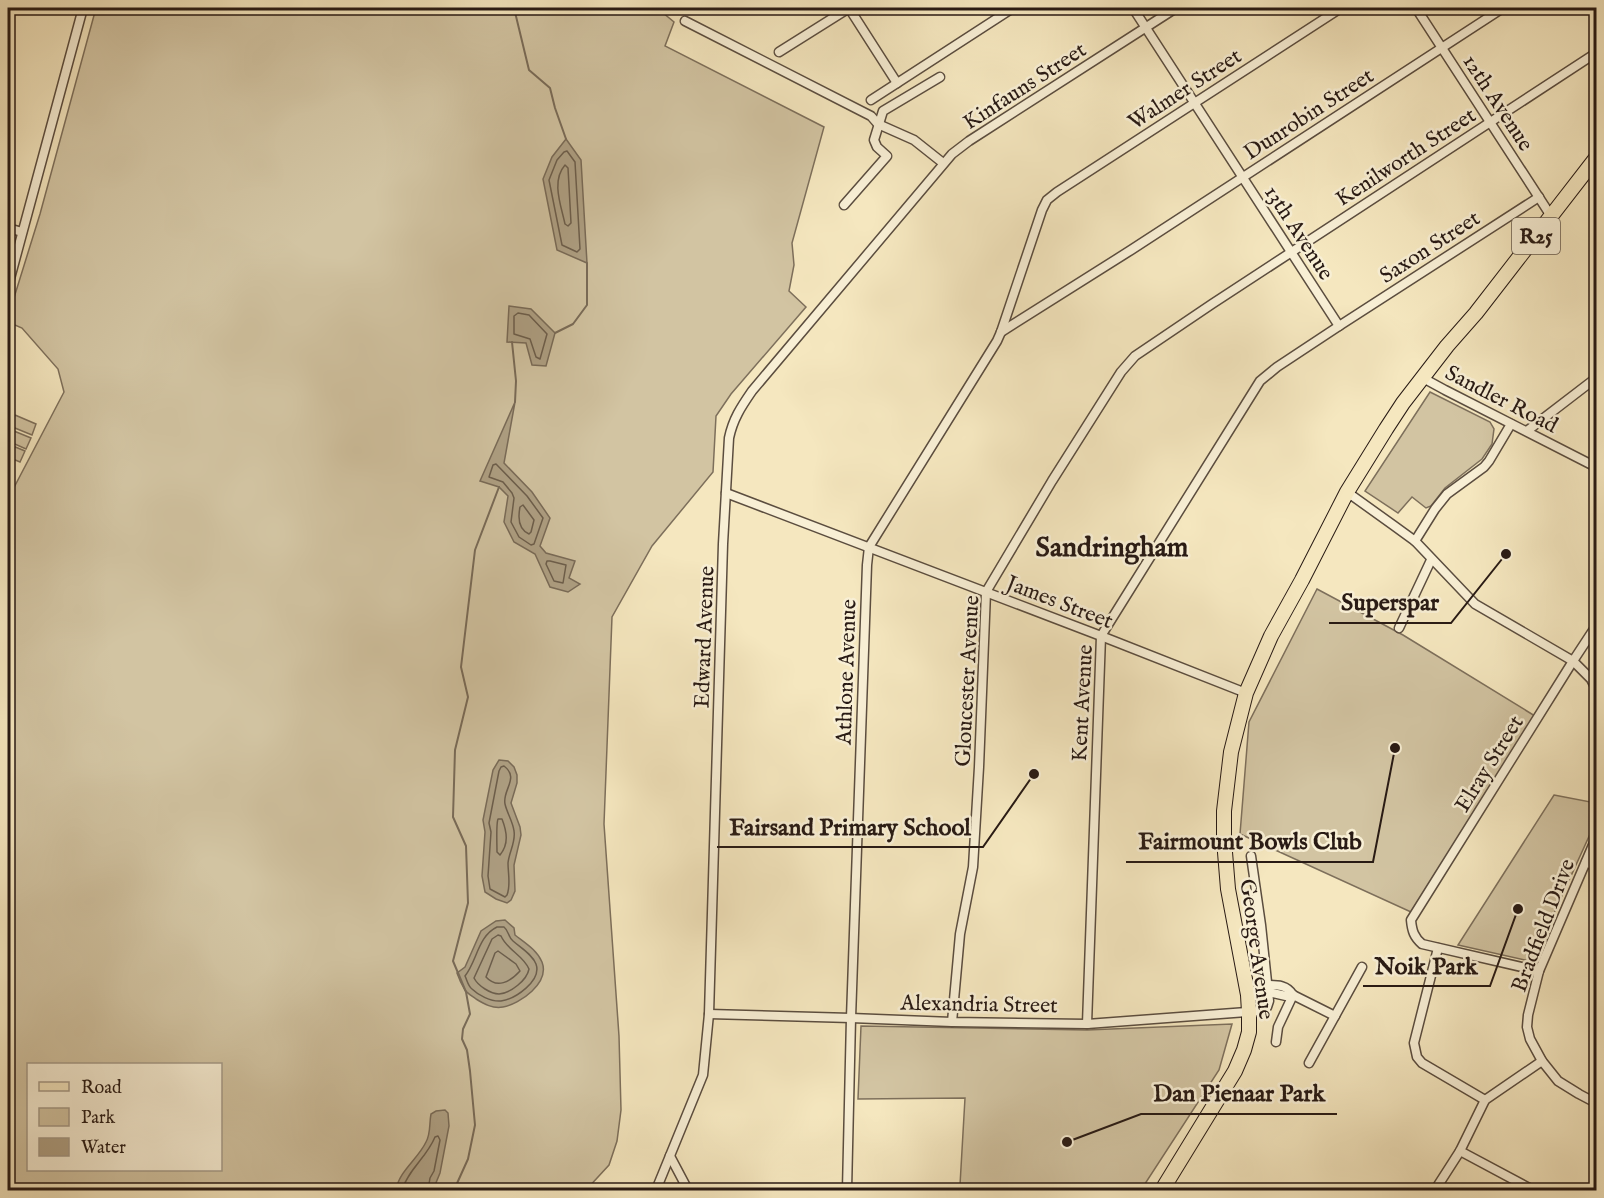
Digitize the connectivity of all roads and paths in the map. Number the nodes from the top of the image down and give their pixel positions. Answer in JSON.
{"nodes":[{"id":1,"x":83,"y":8,"type":"edge"},
{"id":2,"x":849,"y":8,"type":"edge"},
{"id":3,"x":1013,"y":8,"type":"edge"},
{"id":4,"x":1133,"y":8,"type":"edge"},
{"id":5,"x":1176,"y":8,"type":"edge"},
{"id":6,"x":1341,"y":8,"type":"edge"},
{"id":7,"x":1416,"y":8,"type":"edge"},
{"id":8,"x":1503,"y":8,"type":"edge"},
{"id":9,"x":685,"y":21,"type":"dead end"},
{"id":10,"x":1145,"y":27,"type":"junction"},
{"id":11,"x":1442,"y":48,"type":"junction"},
{"id":12,"x":779,"y":52,"type":"dead end"},
{"id":13,"x":1596,"y":53,"type":"edge"},
{"id":14,"x":940,"y":76,"type":"dead end"},
{"id":15,"x":897,"y":83,"type":"junction"},
{"id":16,"x":871,"y":100,"type":"dead end"},
{"id":17,"x":1195,"y":102,"type":"junction"},
{"id":18,"x":1490,"y":122,"type":"junction"},
{"id":19,"x":878,"y":124,"type":"junction"},
{"id":20,"x":952,"y":154,"type":"joint"},
{"id":21,"x":1596,"y":158,"type":"edge"},
{"id":22,"x":943,"y":164,"type":"junction"},
{"id":23,"x":1242,"y":177,"type":"junction"},
{"id":24,"x":1539,"y":197,"type":"junction"},
{"id":25,"x":1047,"y":200,"type":"joint"},
{"id":26,"x":844,"y":205,"type":"dead end"},
{"id":27,"x":1551,"y":216,"type":"junction"},
{"id":28,"x":8,"y":228,"type":"edge"},
{"id":29,"x":22,"y":232,"type":"junction"},
{"id":30,"x":1291,"y":251,"type":"junction"},
{"id":31,"x":8,"y":286,"type":"edge"},
{"id":32,"x":1233,"y":290,"type":"joint"},
{"id":33,"x":1339,"y":326,"type":"junction"},
{"id":34,"x":1002,"y":332,"type":"junction"},
{"id":35,"x":1596,"y":378,"type":"edge"},
{"id":36,"x":1425,"y":379,"type":"junction"},
{"id":37,"x":1511,"y":424,"type":"junction"},
{"id":38,"x":1527,"y":431,"type":"junction"},
{"id":39,"x":1596,"y":467,"type":"edge"},
{"id":40,"x":726,"y":493,"type":"junction"},
{"id":41,"x":1347,"y":496,"type":"junction"},
{"id":42,"x":1415,"y":541,"type":"junction"},
{"id":43,"x":869,"y":547,"type":"junction"},
{"id":44,"x":1431,"y":560,"type":"junction"},
{"id":45,"x":986,"y":592,"type":"junction"},
{"id":46,"x":1596,"y":626,"type":"edge"},
{"id":47,"x":1399,"y":628,"type":"dead end"},
{"id":48,"x":1101,"y":636,"type":"junction"},
{"id":49,"x":1574,"y":661,"type":"junction"},
{"id":50,"x":1596,"y":689,"type":"edge"},
{"id":51,"x":1246,"y":693,"type":"junction"},
{"id":52,"x":1596,"y":838,"type":"edge"},
{"id":53,"x":1251,"y":855,"type":"dead end"},
{"id":54,"x":1586,"y":862,"type":"junction"},
{"id":55,"x":1596,"y":867,"type":"edge"},
{"id":56,"x":1438,"y":948,"type":"junction"},
{"id":57,"x":1362,"y":967,"type":"dead end"},
{"id":58,"x":1539,"y":972,"type":"junction"},
{"id":59,"x":1268,"y":988,"type":"junction"},
{"id":60,"x":1293,"y":995,"type":"junction"},
{"id":61,"x":1249,"y":1012,"type":"junction"},
{"id":62,"x":709,"y":1014,"type":"junction"},
{"id":63,"x":1335,"y":1016,"type":"junction"},
{"id":64,"x":851,"y":1018,"type":"junction"},
{"id":65,"x":952,"y":1022,"type":"junction"},
{"id":66,"x":1087,"y":1024,"type":"junction"},
{"id":67,"x":1276,"y":1042,"type":"dead end"},
{"id":68,"x":1542,"y":1061,"type":"junction"},
{"id":69,"x":1309,"y":1063,"type":"dead end"},
{"id":70,"x":1485,"y":1100,"type":"junction"},
{"id":71,"x":1596,"y":1103,"type":"edge"},
{"id":72,"x":1460,"y":1150,"type":"junction"},
{"id":73,"x":670,"y":1156,"type":"junction"},
{"id":74,"x":656,"y":1191,"type":"edge"},
{"id":75,"x":688,"y":1191,"type":"edge"},
{"id":76,"x":847,"y":1191,"type":"edge"},
{"id":77,"x":1162,"y":1191,"type":"edge"},
{"id":78,"x":1435,"y":1191,"type":"edge"},
{"id":79,"x":1533,"y":1191,"type":"edge"}],
"edges":[{"from":1,"to":29,"type":"street"},
{"from":2,"to":12,"type":"street"},
{"from":2,"to":15,"type":"street"},
{"from":3,"to":15,"type":"street"},
{"from":4,"to":10,"type":"street","name":"13th Avenue"},
{"from":5,"to":10,"type":"street","name":"Kinfauns Street"},
{"from":6,"to":17,"type":"street","name":"Walmer Street"},
{"from":7,"to":11,"type":"street","name":"12th Avenue"},
{"from":8,"to":11,"type":"street","name":"Dunrobin Street"},
{"from":9,"to":19,"type":"street"},
{"from":10,"to":17,"type":"street","name":"13th Avenue"},
{"from":10,"to":20,"type":"street","name":"Kinfauns Street"},
{"from":11,"to":18,"type":"street","name":"12th Avenue"},
{"from":11,"to":23,"type":"street","name":"Dunrobin Street"},
{"from":13,"to":18,"type":"street","name":"Kenilworth Street"},
{"from":14,"to":19,"type":"street"},
{"from":15,"to":16,"type":"street"},
{"from":17,"to":23,"type":"street","name":"13th Avenue"},
{"from":17,"to":25,"type":"street","name":"Walmer Street"},
{"from":18,"to":24,"type":"street","name":"12th Avenue"},
{"from":18,"to":30,"type":"street","name":"Kenilworth Street"},
{"from":19,"to":22,"type":"street"},
{"from":19,"to":26,"type":"street"},
{"from":20,"to":22,"type":"street","name":"Edward Avenue"},
{"from":21,"to":27,"type":"main road","number":"R25"},
{"from":22,"to":40,"type":"street","name":"Edward Avenue"},
{"from":23,"to":30,"type":"street","name":"13th Avenue"},
{"from":23,"to":34,"type":"street","name":"Dunrobin Street"},
{"from":24,"to":27,"type":"street","name":"12th Avenue"},
{"from":24,"to":33,"type":"street","name":"Saxon Street"},
{"from":25,"to":34,"type":"street","name":"Athlone Avenue"},
{"from":27,"to":36,"type":"main road","number":"R25"},
{"from":28,"to":29,"type":"street"},
{"from":29,"to":31,"type":"street"},
{"from":30,"to":32,"type":"street","name":"Kenilworth Street"},
{"from":30,"to":33,"type":"street","name":"13th Avenue"},
{"from":32,"to":45,"type":"street","name":"Gloucester Avenue"},
{"from":33,"to":48,"type":"street","name":"Kent Avenue"},
{"from":34,"to":43,"type":"street","name":"Athlone Avenue"},
{"from":35,"to":38,"type":"street"},
{"from":36,"to":37,"type":"street","name":"Sandler Road"},
{"from":36,"to":41,"type":"main road","name":"George Avenue","number":"R25"},
{"from":37,"to":38,"type":"street","name":"Sandler Road"},
{"from":37,"to":42,"type":"street"},
{"from":38,"to":39,"type":"street","name":"Sandler Road"},
{"from":40,"to":43,"type":"street","name":"James Street"},
{"from":40,"to":62,"type":"street","name":"Edward Avenue"},
{"from":41,"to":42,"type":"street"},
{"from":41,"to":51,"type":"main road","name":"George Avenue","number":"R25"},
{"from":42,"to":44,"type":"street"},
{"from":43,"to":45,"type":"street","name":"James Street"},
{"from":43,"to":64,"type":"street","name":"Athlone Avenue"},
{"from":44,"to":47,"type":"street"},
{"from":44,"to":49,"type":"street"},
{"from":45,"to":48,"type":"street","name":"James Street"},
{"from":45,"to":65,"type":"street","name":"Gloucester Avenue"},
{"from":46,"to":49,"type":"street","name":"Elray Street"},
{"from":48,"to":51,"type":"street","name":"James Street"},
{"from":48,"to":66,"type":"street","name":"Kent Avenue"},
{"from":49,"to":50,"type":"street"},
{"from":49,"to":56,"type":"street","name":"Elray Street"},
{"from":51,"to":61,"type":"main road","name":"George Avenue","number":"R25"},
{"from":52,"to":54,"type":"street","name":"Bradfield Drive"},
{"from":53,"to":59,"type":"street"},
{"from":54,"to":55,"type":"street"},
{"from":54,"to":58,"type":"street","name":"Bradfield Drive"},
{"from":56,"to":58,"type":"street"},
{"from":56,"to":70,"type":"street"},
{"from":57,"to":63,"type":"street"},
{"from":58,"to":68,"type":"street","name":"Bradfield Drive"},
{"from":59,"to":60,"type":"street"},
{"from":59,"to":61,"type":"street"},
{"from":60,"to":63,"type":"street"},
{"from":60,"to":67,"type":"street"},
{"from":61,"to":66,"type":"street","name":"Alexandria Street"},
{"from":61,"to":77,"type":"main road","name":"George Avenue","number":"R25"},
{"from":62,"to":64,"type":"street","name":"Alexandria Street"},
{"from":62,"to":73,"type":"street","name":"Edward Avenue"},
{"from":63,"to":69,"type":"street"},
{"from":64,"to":65,"type":"street","name":"Alexandria Street"},
{"from":64,"to":76,"type":"street","name":"Athlone Avenue"},
{"from":65,"to":66,"type":"street","name":"Alexandria Street"},
{"from":68,"to":70,"type":"street"},
{"from":68,"to":71,"type":"street","name":"Bradfield Drive"},
{"from":70,"to":72,"type":"street"},
{"from":72,"to":78,"type":"street"},
{"from":72,"to":79,"type":"street"},
{"from":73,"to":74,"type":"street","name":"Edward Avenue"},
{"from":73,"to":75,"type":"street"}]}
